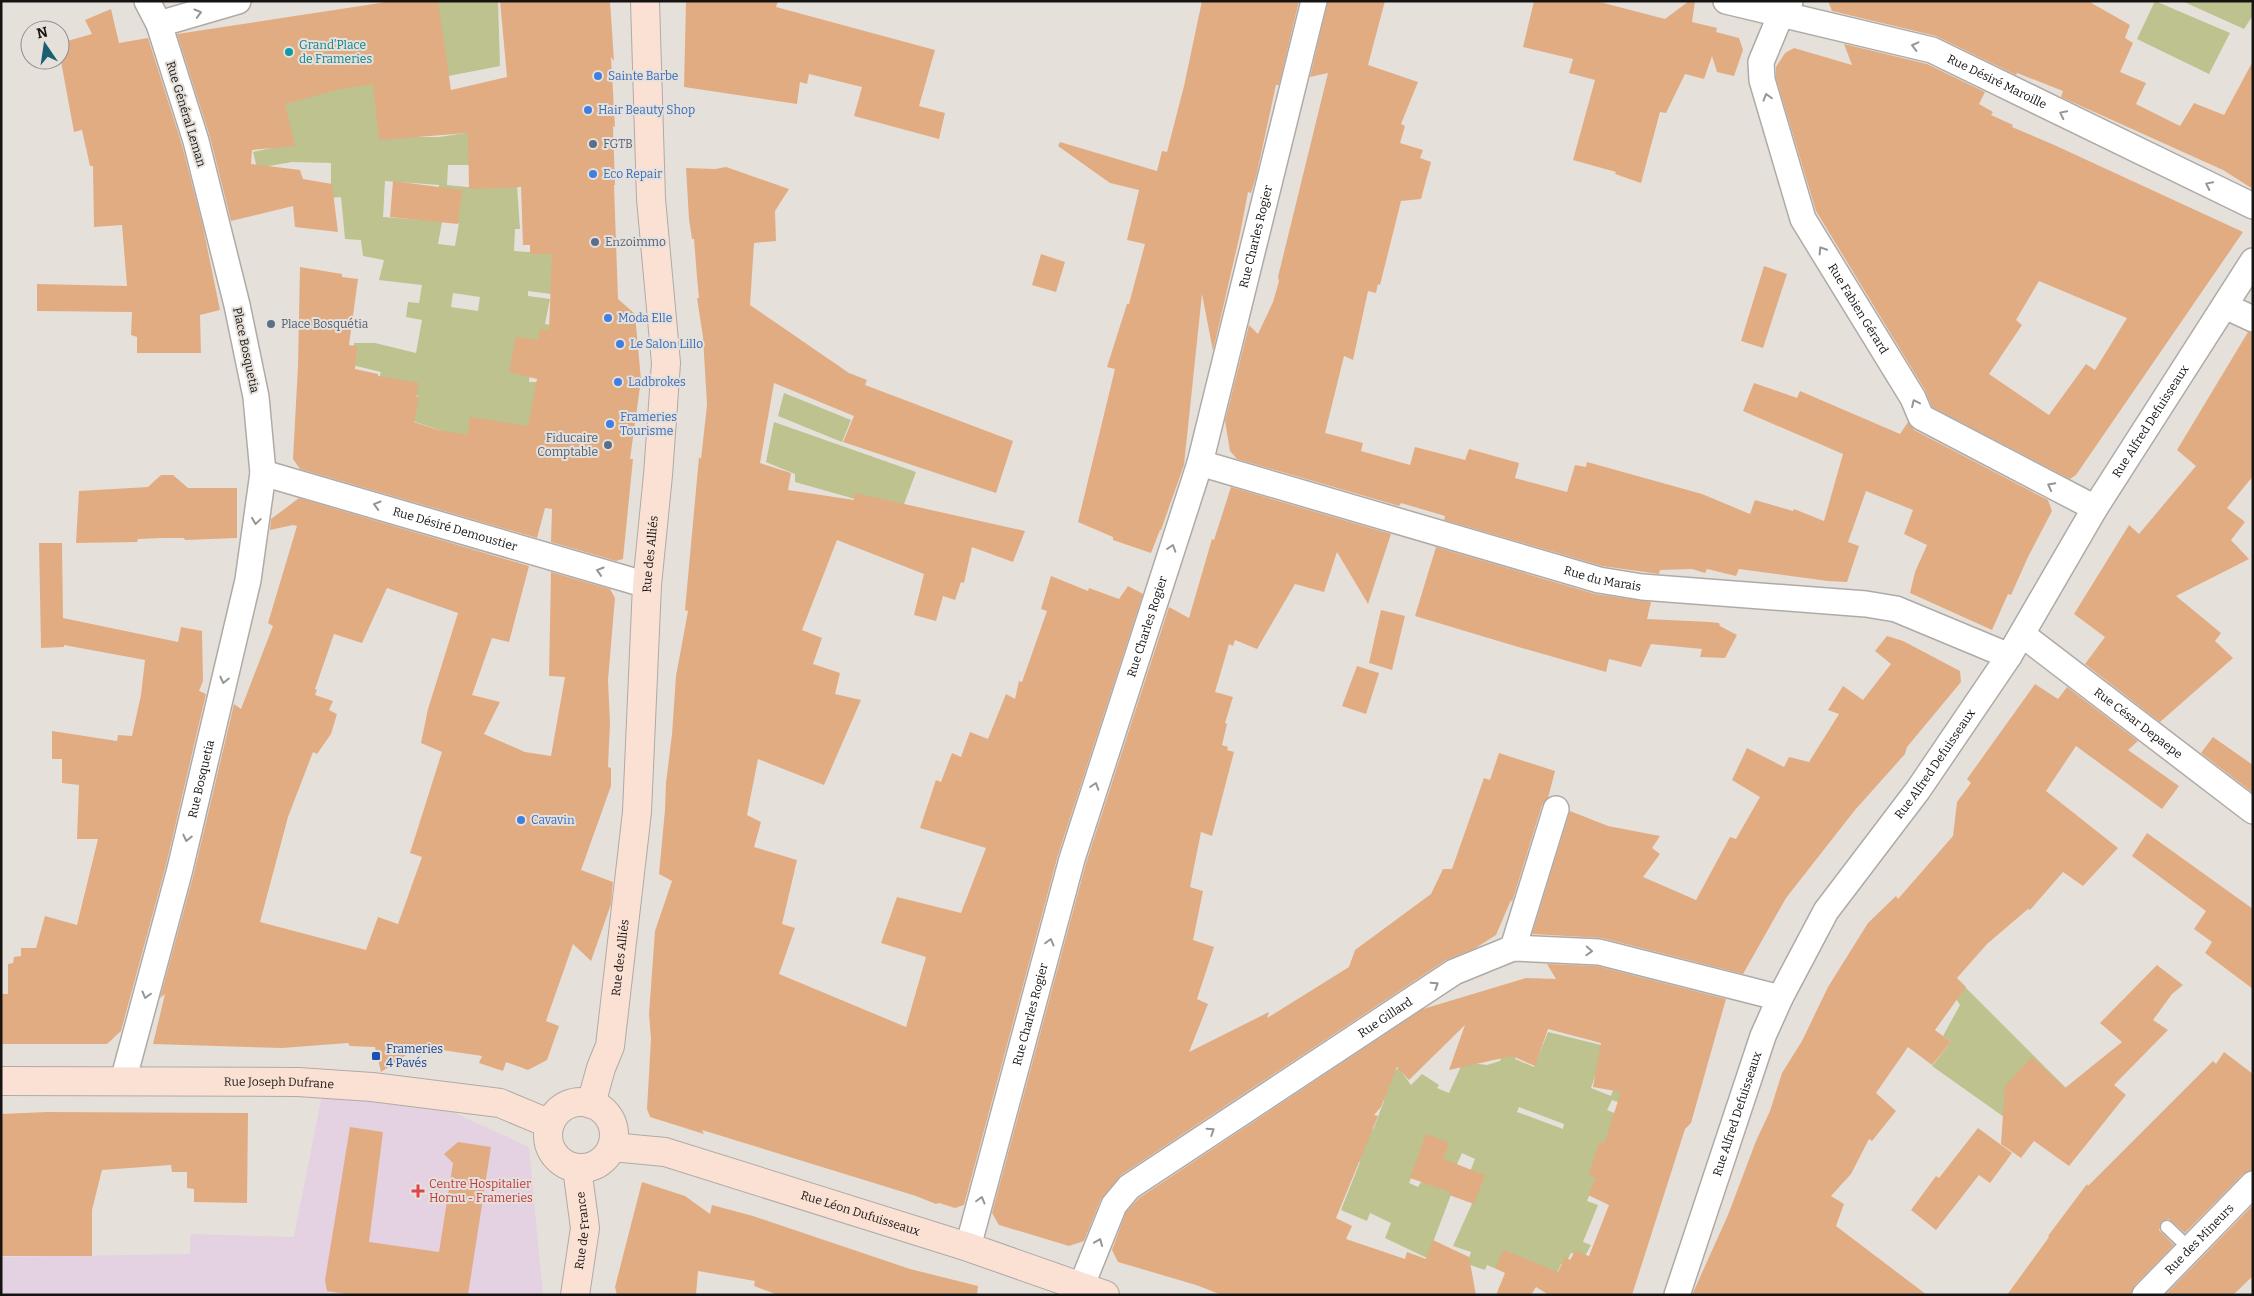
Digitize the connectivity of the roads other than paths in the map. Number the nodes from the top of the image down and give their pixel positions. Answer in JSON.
{"nodes":[{"id":1,"x":147,"y":1,"type":"edge"},
{"id":2,"x":238,"y":1,"type":"edge"},
{"id":3,"x":645,"y":1,"type":"edge"},
{"id":4,"x":1314,"y":1,"type":"edge"},
{"id":5,"x":1726,"y":1,"type":"edge"},
{"id":6,"x":1786,"y":7,"type":"edge"},
{"id":7,"x":159,"y":24,"type":"junction"},
{"id":8,"x":2253,"y":206,"type":"edge"},
{"id":9,"x":218,"y":229,"type":"joint"},
{"id":10,"x":2253,"y":261,"type":"edge"},
{"id":11,"x":2225,"y":306,"type":"junction"},
{"id":12,"x":2253,"y":319,"type":"edge"},
{"id":13,"x":1200,"y":463,"type":"junction"},
{"id":14,"x":263,"y":473,"type":"junction"},
{"id":15,"x":2095,"y":508,"type":"junction"},
{"id":16,"x":647,"y":585,"type":"junction"},
{"id":17,"x":2023,"y":635,"type":"junction"},
{"id":18,"x":2009,"y":656,"type":"junction"},
{"id":19,"x":1556,"y":808,"type":"dead end"},
{"id":20,"x":2253,"y":811,"type":"edge"},
{"id":21,"x":1513,"y":948,"type":"junction"},
{"id":22,"x":1780,"y":998,"type":"junction"},
{"id":23,"x":1,"y":1081,"type":"edge"},
{"id":24,"x":123,"y":1081,"type":"junction"},
{"id":25,"x":592,"y":1104,"type":"junction"},
{"id":26,"x":550,"y":1124,"type":"junction"},
{"id":27,"x":612,"y":1147,"type":"junction"},
{"id":28,"x":578,"y":1168,"type":"junction"},
{"id":29,"x":2253,"y":1184,"type":"edge"},
{"id":30,"x":2167,"y":1227,"type":"dead end"},
{"id":31,"x":968,"y":1247,"type":"junction"},
{"id":32,"x":2190,"y":1249,"type":"junction"},
{"id":33,"x":1093,"y":1291,"type":"edge"},
{"id":34,"x":575,"y":1295,"type":"edge"},
{"id":35,"x":1677,"y":1295,"type":"edge"},
{"id":36,"x":2145,"y":1295,"type":"edge"}],
"edges":[{"from":1,"to":7,"type":"street","name":"Rue Général Leman"},
{"from":7,"to":2,"type":"street","one_way":true},
{"from":3,"to":16,"type":"main road","name":"Rue des Alliés"},
{"from":4,"to":13,"type":"street","name":"Rue Charles Rogier"},
{"from":5,"to":6,"type":"street","name":"Rue Désiré Maroille"},
{"from":8,"to":6,"type":"street","name":"Rue Désiré Maroille","one_way":true},
{"from":15,"to":6,"type":"street","name":"Rue Fabien Gérard","one_way":true},
{"from":7,"to":9,"type":"street","name":"Rue Général Leman"},
{"from":9,"to":14,"type":"street","name":"Place Bosquetia"},
{"from":10,"to":11,"type":"street","name":"Rue Alfred Defuisseaux"},
{"from":11,"to":12,"type":"street"},
{"from":11,"to":15,"type":"street","name":"Rue Alfred Defuisseaux"},
{"from":13,"to":18,"type":"street","name":"Rue du Marais"},
{"from":31,"to":13,"type":"street","name":"Rue Charles Rogier","one_way":true},
{"from":16,"to":14,"type":"street","name":"Rue Désiré Demoustier","one_way":true},
{"from":14,"to":24,"type":"street","name":"Rue Bosquetia","one_way":true},
{"from":15,"to":17,"type":"street","name":"Rue Alfred Defuisseaux"},
{"from":16,"to":25,"type":"main road","name":"Rue des Alliés"},
{"from":17,"to":18,"type":"street","name":"Rue Alfred Defuisseaux"},
{"from":17,"to":20,"type":"street","name":"Rue César Depaepe"},
{"from":18,"to":22,"type":"street","name":"Rue Alfred Defuisseaux"},
{"from":19,"to":21,"type":"street"},
{"from":21,"to":22,"type":"street","name":"Rue Gillard","one_way":true},
{"from":33,"to":21,"type":"street","name":"Rue Gillard","one_way":true},
{"from":22,"to":35,"type":"street","name":"Rue Alfred Defuisseaux"},
{"from":23,"to":24,"type":"main road","name":"Rue Joseph Dufrane"},
{"from":24,"to":26,"type":"main road","name":"Rue Joseph Dufrane"},
{"from":25,"to":26,"type":"main road"},
{"from":25,"to":27,"type":"main road"},
{"from":26,"to":28,"type":"main road"},
{"from":27,"to":28,"type":"main road"},
{"from":27,"to":31,"type":"main road","name":"Rue Léon Dufuisseaux"},
{"from":28,"to":34,"type":"main road","name":"Rue de France"},
{"from":29,"to":32,"type":"street","name":"Rue des Mineurs"},
{"from":30,"to":32,"type":"lane"},
{"from":31,"to":33,"type":"main road","name":"Rue Léon Dufuisseaux"},
{"from":32,"to":36,"type":"street","name":"Rue des Mineurs"}]}
